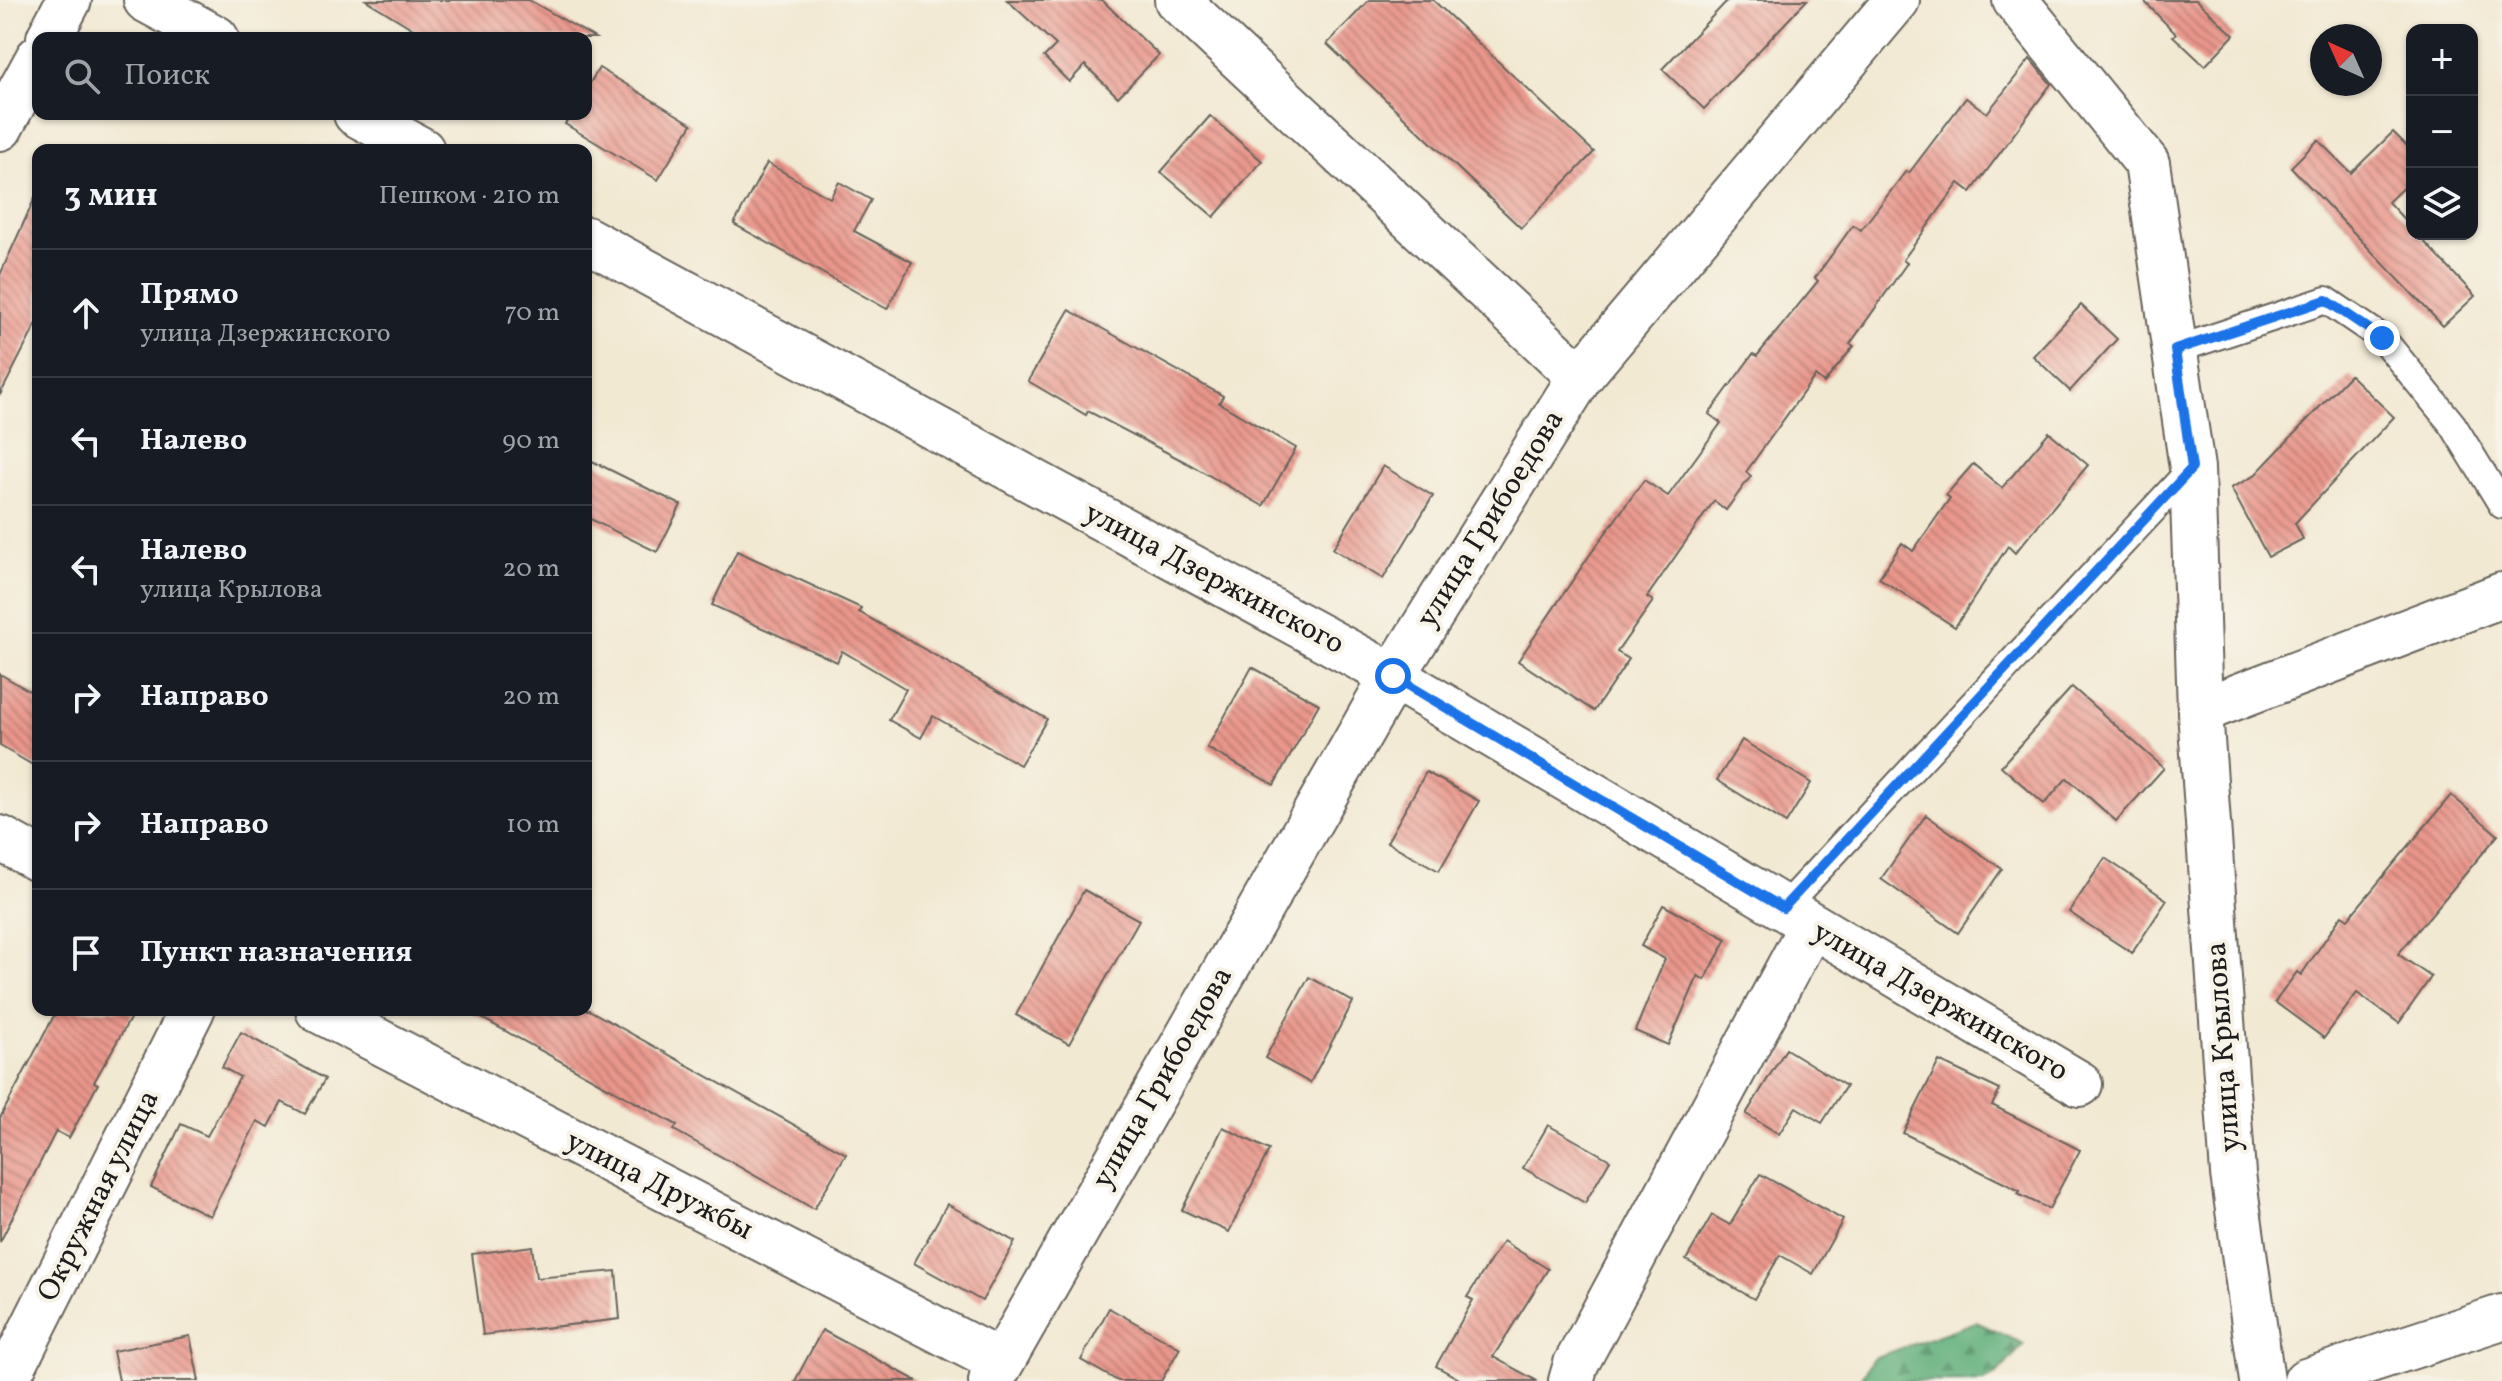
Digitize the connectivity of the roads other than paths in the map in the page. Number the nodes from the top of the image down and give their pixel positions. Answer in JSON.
{"nodes":[{"id":1,"x":69,"y":0,"type":"edge"},
{"id":2,"x":146,"y":0,"type":"edge"},
{"id":3,"x":1177,"y":0,"type":"edge"},
{"id":4,"x":1897,"y":0,"type":"edge"},
{"id":5,"x":2015,"y":0,"type":"edge"},
{"id":6,"x":52,"y":32,"type":"edge"},
{"id":7,"x":205,"y":32,"type":"edge"},
{"id":8,"x":32,"y":69,"type":"edge"},
{"id":9,"x":367,"y":120,"type":"edge"},
{"id":10,"x":0,"y":128,"type":"edge"},
{"id":11,"x":411,"y":144,"type":"edge"},
{"id":12,"x":592,"y":242,"type":"edge"},
{"id":13,"x":2175,"y":350,"type":"junction"},
{"id":14,"x":1580,"y":377,"type":"junction"},
{"id":15,"x":2192,"y":468,"type":"junction"},
{"id":16,"x":2502,"y":505,"type":"edge"},
{"id":17,"x":2502,"y":595,"type":"edge"},
{"id":18,"x":1393,"y":676,"type":"junction"},
{"id":19,"x":2200,"y":711,"type":"junction"},
{"id":20,"x":0,"y":838,"type":"edge"},
{"id":21,"x":32,"y":856,"type":"edge"},
{"id":22,"x":1797,"y":917,"type":"junction"},
{"id":23,"x":189,"y":1016,"type":"edge"},
{"id":24,"x":329,"y":1016,"type":"edge"},
{"id":25,"x":2080,"y":1084,"type":"dead end"},
{"id":26,"x":2502,"y":1317,"type":"edge"},
{"id":27,"x":996,"y":1372,"type":"edge"},
{"id":28,"x":6,"y":1381,"type":"edge"},
{"id":29,"x":1571,"y":1381,"type":"edge"},
{"id":30,"x":2262,"y":1381,"type":"edge"},
{"id":31,"x":2306,"y":1381,"type":"edge"}],
"edges":[{"from":1,"to":6,"type":"main road"},
{"from":2,"to":7,"type":"main road"},
{"from":3,"to":14,"type":"main road"},
{"from":4,"to":14,"type":"main road","name":"улица Грибоедова"},
{"from":5,"to":13,"type":"main road","name":"улица Крылова"},
{"from":8,"to":10,"type":"main road"},
{"from":9,"to":11,"type":"main road"},
{"from":12,"to":18,"type":"main road","name":"улица Дзержинского"},
{"from":13,"to":15,"type":"main road","name":"улица Крылова"},
{"from":13,"to":16,"type":"lane"},
{"from":14,"to":18,"type":"main road","name":"улица Грибоедова"},
{"from":15,"to":19,"type":"main road","name":"улица Крылова"},
{"from":15,"to":22,"type":"lane"},
{"from":17,"to":19,"type":"main road"},
{"from":18,"to":22,"type":"main road","name":"улица Дзержинского"},
{"from":18,"to":27,"type":"main road","name":"улица Грибоедова"},
{"from":19,"to":30,"type":"main road","name":"улица Крылова"},
{"from":20,"to":21,"type":"main road"},
{"from":22,"to":25,"type":"main road","name":"улица Дзержинского"},
{"from":22,"to":29,"type":"main road"},
{"from":23,"to":28,"type":"main road","name":"Окружная улица"},
{"from":24,"to":27,"type":"main road","name":"улица Дружбы"},
{"from":26,"to":31,"type":"main road"}]}
